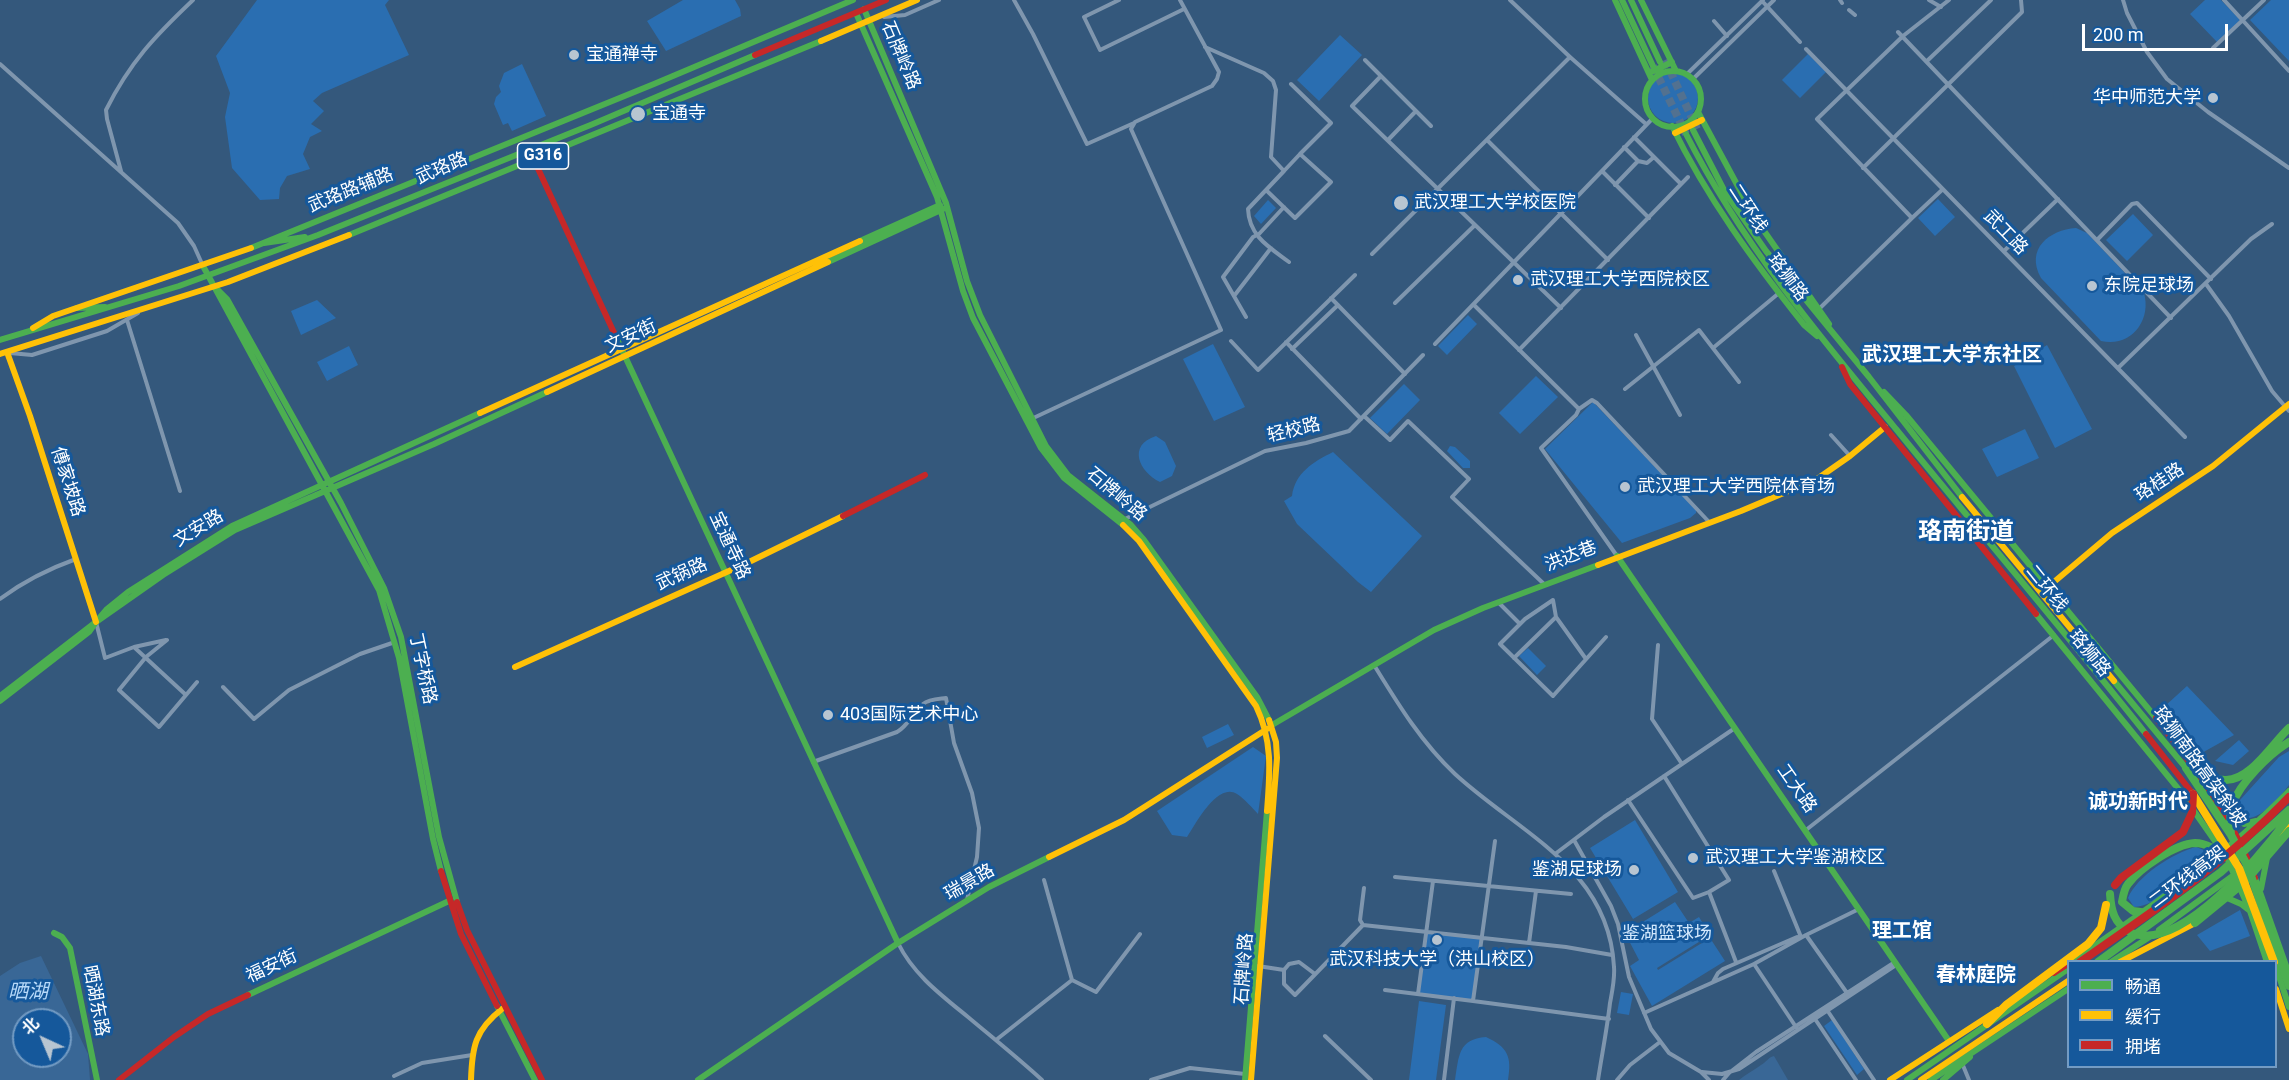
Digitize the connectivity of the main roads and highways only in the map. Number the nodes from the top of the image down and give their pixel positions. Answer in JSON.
{"nodes":[{"id":1,"x":853,"y":0,"type":"edge"},
{"id":2,"x":886,"y":0,"type":"edge"},
{"id":3,"x":917,"y":0,"type":"edge"},
{"id":4,"x":1615,"y":0,"type":"edge"},
{"id":5,"x":1622,"y":0,"type":"edge"},
{"id":6,"x":1631,"y":0,"type":"edge"},
{"id":7,"x":1639,"y":0,"type":"edge"},
{"id":8,"x":860,"y":11,"type":"junction"},
{"id":9,"x":866,"y":24,"type":"junction"},
{"id":10,"x":1658,"y":67,"type":"junction"},
{"id":11,"x":1676,"y":71,"type":"junction"},
{"id":12,"x":1698,"y":112,"type":"junction"},
{"id":13,"x":1696,"y":127,"type":"junction"},
{"id":14,"x":1674,"y":132,"type":"junction"},
{"id":15,"x":534,"y":160,"type":"junction"},
{"id":16,"x":944,"y":207,"type":"junction"},
{"id":17,"x":318,"y":236,"type":"junction"},
{"id":18,"x":264,"y":243,"type":"junction"},
{"id":19,"x":203,"y":266,"type":"junction"},
{"id":20,"x":208,"y":276,"type":"junction"},
{"id":21,"x":215,"y":287,"type":"junction"},
{"id":22,"x":112,"y":307,"type":"junction"},
{"id":23,"x":77,"y":308,"type":"junction"},
{"id":24,"x":25,"y":333,"type":"junction"},
{"id":25,"x":0,"y":335,"type":"edge"},
{"id":26,"x":11,"y":337,"type":"junction"},
{"id":27,"x":0,"y":340,"type":"edge"},
{"id":28,"x":1839,"y":340,"type":"junction"},
{"id":29,"x":1824,"y":342,"type":"junction"},
{"id":30,"x":3,"y":353,"type":"edge"},
{"id":31,"x":623,"y":353,"type":"junction"},
{"id":32,"x":1841,"y":363,"type":"junction"},
{"id":33,"x":1869,"y":377,"type":"junction"},
{"id":34,"x":2288,"y":407,"type":"edge"},
{"id":35,"x":1885,"y":427,"type":"junction"},
{"id":36,"x":925,"y":475,"type":"dead end"},
{"id":37,"x":328,"y":486,"type":"junction"},
{"id":38,"x":1617,"y":556,"type":"junction"},
{"id":39,"x":725,"y":572,"type":"junction"},
{"id":40,"x":2048,"y":587,"type":"junction"},
{"id":41,"x":96,"y":622,"type":"junction"},
{"id":42,"x":514,"y":667,"type":"dead end"},
{"id":43,"x":0,"y":696,"type":"edge"},
{"id":44,"x":0,"y":701,"type":"edge"},
{"id":45,"x":2133,"y":701,"type":"joint"},
{"id":46,"x":1269,"y":727,"type":"junction"},
{"id":47,"x":2289,"y":728,"type":"edge"},
{"id":48,"x":2289,"y":742,"type":"edge"},
{"id":49,"x":2186,"y":768,"type":"junction"},
{"id":50,"x":2208,"y":787,"type":"junction"},
{"id":51,"x":2289,"y":791,"type":"edge"},
{"id":52,"x":2193,"y":795,"type":"junction"},
{"id":53,"x":2289,"y":797,"type":"edge"},
{"id":54,"x":2272,"y":809,"type":"junction"},
{"id":55,"x":2289,"y":810,"type":"edge"},
{"id":56,"x":2289,"y":817,"type":"edge"},
{"id":57,"x":2289,"y":825,"type":"edge"},
{"id":58,"x":2289,"y":831,"type":"edge"},
{"id":59,"x":2231,"y":835,"type":"junction"},
{"id":60,"x":2212,"y":836,"type":"junction"},
{"id":61,"x":2239,"y":839,"type":"junction"},
{"id":62,"x":2274,"y":841,"type":"junction"},
{"id":63,"x":2223,"y":852,"type":"junction"},
{"id":64,"x":2250,"y":863,"type":"junction"},
{"id":65,"x":2237,"y":871,"type":"junction"},
{"id":66,"x":2199,"y":872,"type":"junction"},
{"id":67,"x":2261,"y":892,"type":"junction"},
{"id":68,"x":2110,"y":894,"type":"junction"},
{"id":69,"x":2201,"y":900,"type":"junction"},
{"id":70,"x":450,"y":901,"type":"junction"},
{"id":71,"x":2250,"y":911,"type":"junction"},
{"id":72,"x":2148,"y":914,"type":"junction"},
{"id":73,"x":54,"y":933,"type":"dead end"},
{"id":74,"x":898,"y":943,"type":"junction"},
{"id":75,"x":2067,"y":960,"type":"edge"},
{"id":76,"x":2067,"y":960,"type":"edge"},
{"id":77,"x":2073,"y":960,"type":"edge"},
{"id":78,"x":2083,"y":960,"type":"edge"},
{"id":79,"x":2101,"y":960,"type":"edge"},
{"id":80,"x":2114,"y":960,"type":"edge"},
{"id":81,"x":2124,"y":960,"type":"edge"},
{"id":82,"x":2265,"y":960,"type":"edge"},
{"id":83,"x":2273,"y":960,"type":"edge"},
{"id":84,"x":2067,"y":964,"type":"edge"},
{"id":85,"x":2067,"y":970,"type":"edge"},
{"id":86,"x":2277,"y":970,"type":"edge"},
{"id":87,"x":2289,"y":974,"type":"edge"},
{"id":88,"x":2067,"y":982,"type":"edge"},
{"id":89,"x":2289,"y":986,"type":"edge"},
{"id":90,"x":2067,"y":988,"type":"edge"},
{"id":91,"x":2067,"y":989,"type":"edge"},
{"id":92,"x":2277,"y":991,"type":"edge"},
{"id":93,"x":2040,"y":1000,"type":"junction"},
{"id":94,"x":2289,"y":1007,"type":"edge"},
{"id":95,"x":503,"y":1009,"type":"junction"},
{"id":96,"x":1988,"y":1024,"type":"junction"},
{"id":97,"x":2289,"y":1029,"type":"edge"},
{"id":98,"x":1949,"y":1041,"type":"junction"},
{"id":99,"x":1962,"y":1062,"type":"junction"},
{"id":100,"x":1247,"y":1078,"type":"edge"},
{"id":101,"x":98,"y":1080,"type":"edge"},
{"id":102,"x":119,"y":1080,"type":"edge"},
{"id":103,"x":471,"y":1080,"type":"edge"},
{"id":104,"x":535,"y":1080,"type":"edge"},
{"id":105,"x":542,"y":1080,"type":"edge"},
{"id":106,"x":698,"y":1080,"type":"edge"},
{"id":107,"x":1890,"y":1080,"type":"edge"},
{"id":108,"x":1907,"y":1080,"type":"edge"},
{"id":109,"x":1921,"y":1080,"type":"edge"},
{"id":110,"x":1931,"y":1080,"type":"edge"},
{"id":111,"x":1944,"y":1080,"type":"edge"}],
"edges":[{"from":1,"to":18,"type":"main road","name":"武珞路辅路"},
{"from":2,"to":8,"type":"main road","name":"武珞路","number":"G316"},
{"from":3,"to":9,"type":"main road","name":"武珞路","number":"G316"},
{"from":4,"to":10,"type":"main road"},
{"from":5,"to":10,"type":"main road"},
{"from":6,"to":10,"type":"main road"},
{"from":7,"to":10,"type":"main road"},
{"from":8,"to":9,"type":"main road","name":"石牌岭路"},
{"from":8,"to":17,"type":"main road","name":"武珞路","number":"G316"},
{"from":9,"to":15,"type":"main road","name":"武珞路","number":"G316"},
{"from":9,"to":16,"type":"main road","name":"石牌岭路"},
{"from":10,"to":11,"type":"main road"},
{"from":10,"to":11,"type":"main road"},
{"from":10,"to":14,"type":"main road"},
{"from":11,"to":12,"type":"main road"},
{"from":12,"to":13,"type":"main road"},
{"from":12,"to":14,"type":"main road"},
{"from":13,"to":14,"type":"main road"},
{"from":13,"to":28,"type":"main road","name":"珞狮路"},
{"from":13,"to":28,"type":"main road","name":"二环线"},
{"from":13,"to":29,"type":"main road","name":"二环线"},
{"from":14,"to":29,"type":"main road","name":"珞狮路"},
{"from":15,"to":21,"type":"main road","name":"武珞路","number":"G316"},
{"from":15,"to":31,"type":"main road","name":"宝通寺路"},
{"from":16,"to":31,"type":"main road","name":"文安街"},
{"from":16,"to":46,"type":"main road","name":"石牌岭路"},
{"from":17,"to":18,"type":"main road"},
{"from":17,"to":20,"type":"main road","name":"武珞路","number":"G316"},
{"from":18,"to":19,"type":"main road","name":"武珞路辅路"},
{"from":19,"to":20,"type":"main road","name":"丁字桥路"},
{"from":19,"to":23,"type":"main road","name":"武珞路辅路"},
{"from":20,"to":21,"type":"main road","name":"丁字桥路"},
{"from":20,"to":22,"type":"main road","name":"武珞路"},
{"from":21,"to":30,"type":"main road","name":"武珞路"},
{"from":21,"to":37,"type":"main road","name":"丁字桥路"},
{"from":22,"to":23,"type":"main road"},
{"from":22,"to":24,"type":"main road","name":"武珞路"},
{"from":23,"to":24,"type":"main road","name":"武珞路辅路"},
{"from":24,"to":26,"type":"main road","name":"武珞路"},
{"from":25,"to":26,"type":"main road"},
{"from":26,"to":27,"type":"main road","name":"武珞路"},
{"from":28,"to":33,"type":"main road","name":"二环线"},
{"from":29,"to":32,"type":"main road","name":"二环线"},
{"from":30,"to":41,"type":"main road","name":"傅家坡路"},
{"from":31,"to":37,"type":"main road","name":"文安街"},
{"from":31,"to":39,"type":"main road","name":"宝通寺路"},
{"from":32,"to":35,"type":"main road","name":"珞狮路"},
{"from":32,"to":52,"type":"main road","name":"二环线"},
{"from":33,"to":40,"type":"main road","name":"珞狮路"},
{"from":33,"to":45,"type":"main road","name":"二环线"},
{"from":34,"to":40,"type":"main road","name":"珞桂路"},
{"from":35,"to":38,"type":"main road","name":"洪达巷"},
{"from":35,"to":60,"type":"main road","name":"珞狮路"},
{"from":36,"to":39,"type":"main road","name":"武锅路"},
{"from":37,"to":41,"type":"main road","name":"文安路"},
{"from":37,"to":70,"type":"main road","name":"丁字桥路"},
{"from":37,"to":95,"type":"main road","name":"丁字桥路"},
{"from":38,"to":46,"type":"main road","name":"洪达巷"},
{"from":38,"to":98,"type":"main road","name":"工大路"},
{"from":39,"to":42,"type":"main road","name":"武锅路"},
{"from":39,"to":74,"type":"main road","name":"宝通寺路"},
{"from":40,"to":50,"type":"main road","name":"珞狮路"},
{"from":41,"to":43,"type":"main road","name":"文安路"},
{"from":41,"to":44,"type":"main road","name":"文安路"},
{"from":45,"to":49,"type":"main road","name":"珞狮南路高架斜坡"},
{"from":46,"to":74,"type":"main road","name":"瑞景路"},
{"from":46,"to":100,"type":"main road","name":"石牌岭路"},
{"from":47,"to":49,"type":"main road","bridge":true},
{"from":48,"to":59,"type":"main road","bridge":true},
{"from":49,"to":59,"type":"main road","name":"珞狮南路高架斜坡","bridge":true},
{"from":50,"to":54,"type":"main road"},
{"from":50,"to":61,"type":"main road","name":"珞狮路"},
{"from":51,"to":54,"type":"main road"},
{"from":52,"to":65,"type":"main road","name":"二环线","bridge":true},
{"from":52,"to":68,"type":"main road","bridge":true},
{"from":53,"to":72,"type":"main road","bridge":true},
{"from":54,"to":61,"type":"main road"},
{"from":55,"to":79,"type":"main road","name":"二环线高架","bridge":true},
{"from":56,"to":68,"type":"main road","bridge":true},
{"from":57,"to":62,"type":"main road"},
{"from":58,"to":81,"type":"main road","bridge":true},
{"from":59,"to":89,"type":"main road","name":"珞狮南路高架斜坡","bridge":true},
{"from":60,"to":63,"type":"main road","name":"珞狮路"},
{"from":60,"to":66,"type":"main road"},
{"from":61,"to":63,"type":"main road"},
{"from":61,"to":64,"type":"main road","name":"珞狮路"},
{"from":62,"to":64,"type":"main road"},
{"from":62,"to":67,"type":"main road"},
{"from":63,"to":65,"type":"main road","name":"珞狮路"},
{"from":63,"to":66,"type":"main road"},
{"from":64,"to":65,"type":"main road"},
{"from":64,"to":67,"type":"main road","name":"珞狮路"},
{"from":65,"to":69,"type":"main road"},
{"from":65,"to":71,"type":"main road"},
{"from":65,"to":72,"type":"main road","bridge":true},
{"from":65,"to":83,"type":"main road","name":"二环线","bridge":true},
{"from":66,"to":77,"type":"main road"},
{"from":67,"to":87,"type":"main road","name":"珞狮路"},
{"from":68,"to":75,"type":"main road","bridge":true},
{"from":69,"to":71,"type":"main road"},
{"from":69,"to":80,"type":"main road"},
{"from":70,"to":95,"type":"main road","name":"丁字桥路"},
{"from":70,"to":102,"type":"main road","name":"福安街"},
{"from":71,"to":82,"type":"main road"},
{"from":72,"to":78,"type":"main road","bridge":true},
{"from":73,"to":101,"type":"main road","name":"晒湖东路"},
{"from":74,"to":106,"type":"main road","name":"瑞景路"},
{"from":76,"to":96,"type":"main road","bridge":true},
{"from":84,"to":98,"type":"main road"},
{"from":85,"to":96,"type":"main road","bridge":true},
{"from":86,"to":94,"type":"main road"},
{"from":88,"to":93,"type":"main road"},
{"from":90,"to":93,"type":"main road"},
{"from":91,"to":99,"type":"main road"},
{"from":92,"to":97,"type":"main road"},
{"from":93,"to":109,"type":"main road"},
{"from":95,"to":103,"type":"main road"},
{"from":95,"to":104,"type":"main road","name":"丁字桥路"},
{"from":95,"to":105,"type":"main road","name":"丁字桥路"},
{"from":96,"to":108,"type":"main road"},
{"from":98,"to":107,"type":"main road"},
{"from":99,"to":110,"type":"main road"},
{"from":99,"to":111,"type":"main road"}]}
